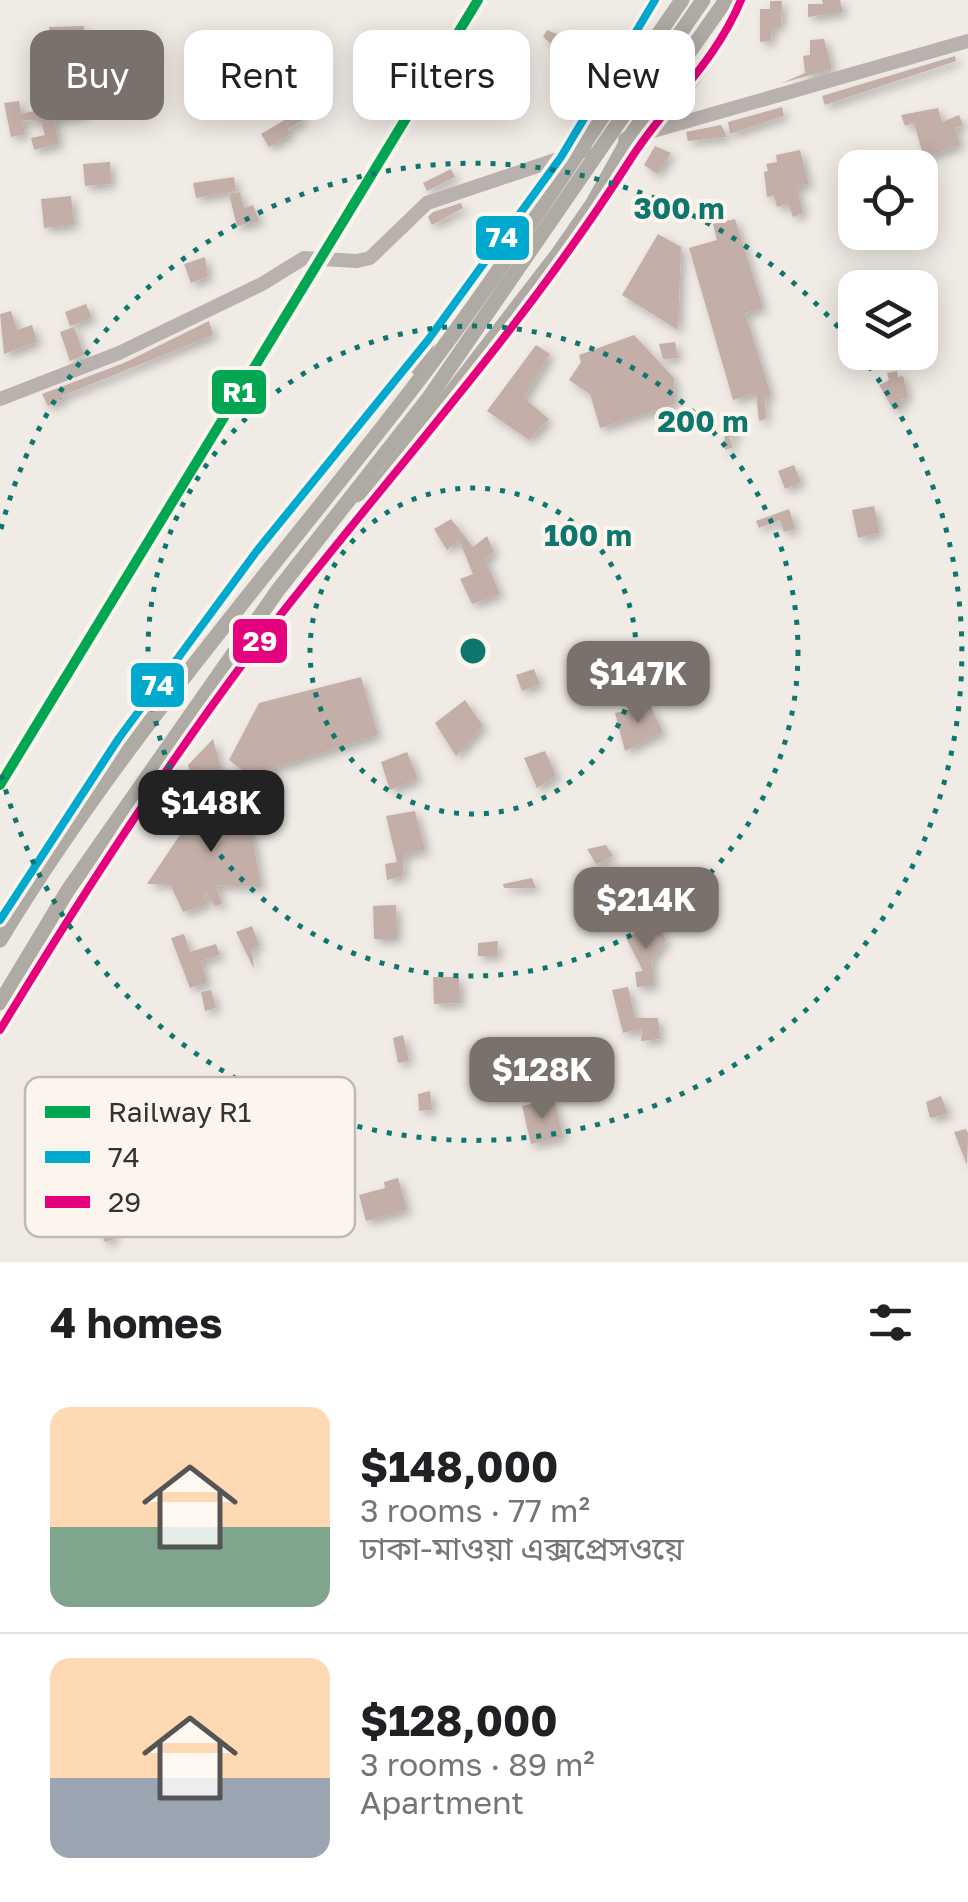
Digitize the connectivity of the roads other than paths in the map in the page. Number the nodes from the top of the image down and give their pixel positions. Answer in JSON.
{"nodes":[{"id":1,"x":655,"y":0,"type":"edge"},
{"id":2,"x":671,"y":0,"type":"edge"},
{"id":3,"x":682,"y":0,"type":"edge"},
{"id":4,"x":703,"y":0,"type":"edge"},
{"id":5,"x":726,"y":0,"type":"edge"},
{"id":6,"x":740,"y":0,"type":"edge"},
{"id":7,"x":968,"y":41,"type":"edge"},
{"id":8,"x":647,"y":132,"type":"junction"},
{"id":9,"x":629,"y":138,"type":"junction"},
{"id":10,"x":564,"y":156,"type":"junction"},
{"id":11,"x":597,"y":205,"type":"junction"},
{"id":12,"x":560,"y":259,"type":"junction"},
{"id":13,"x":428,"y":340,"type":"junction"},
{"id":14,"x":0,"y":399,"type":"edge"},
{"id":15,"x":332,"y":489,"type":"junction"},
{"id":16,"x":352,"y":496,"type":"junction"},
{"id":17,"x":0,"y":920,"type":"edge"},
{"id":18,"x":0,"y":940,"type":"edge"},
{"id":19,"x":0,"y":1003,"type":"edge"},
{"id":20,"x":0,"y":1030,"type":"edge"}],
"edges":[{"from":1,"to":10,"type":"street"},
{"from":2,"to":10,"type":"highway"},
{"from":3,"to":15,"type":"highway"},
{"from":4,"to":16,"type":"highway"},
{"from":5,"to":9,"type":"highway"},
{"from":6,"to":8,"type":"street"},
{"from":7,"to":8,"type":"main road"},
{"from":8,"to":9,"type":"main road"},
{"from":8,"to":11,"type":"street"},
{"from":9,"to":10,"type":"main road"},
{"from":9,"to":11,"type":"highway"},
{"from":10,"to":13,"type":"street"},
{"from":10,"to":14,"type":"main road"},
{"from":11,"to":12,"type":"highway"},
{"from":12,"to":16,"type":"highway"},
{"from":12,"to":20,"type":"street"},
{"from":13,"to":15,"type":"highway"},
{"from":13,"to":17,"type":"street"},
{"from":15,"to":18,"type":"highway"},
{"from":16,"to":19,"type":"highway"}]}
